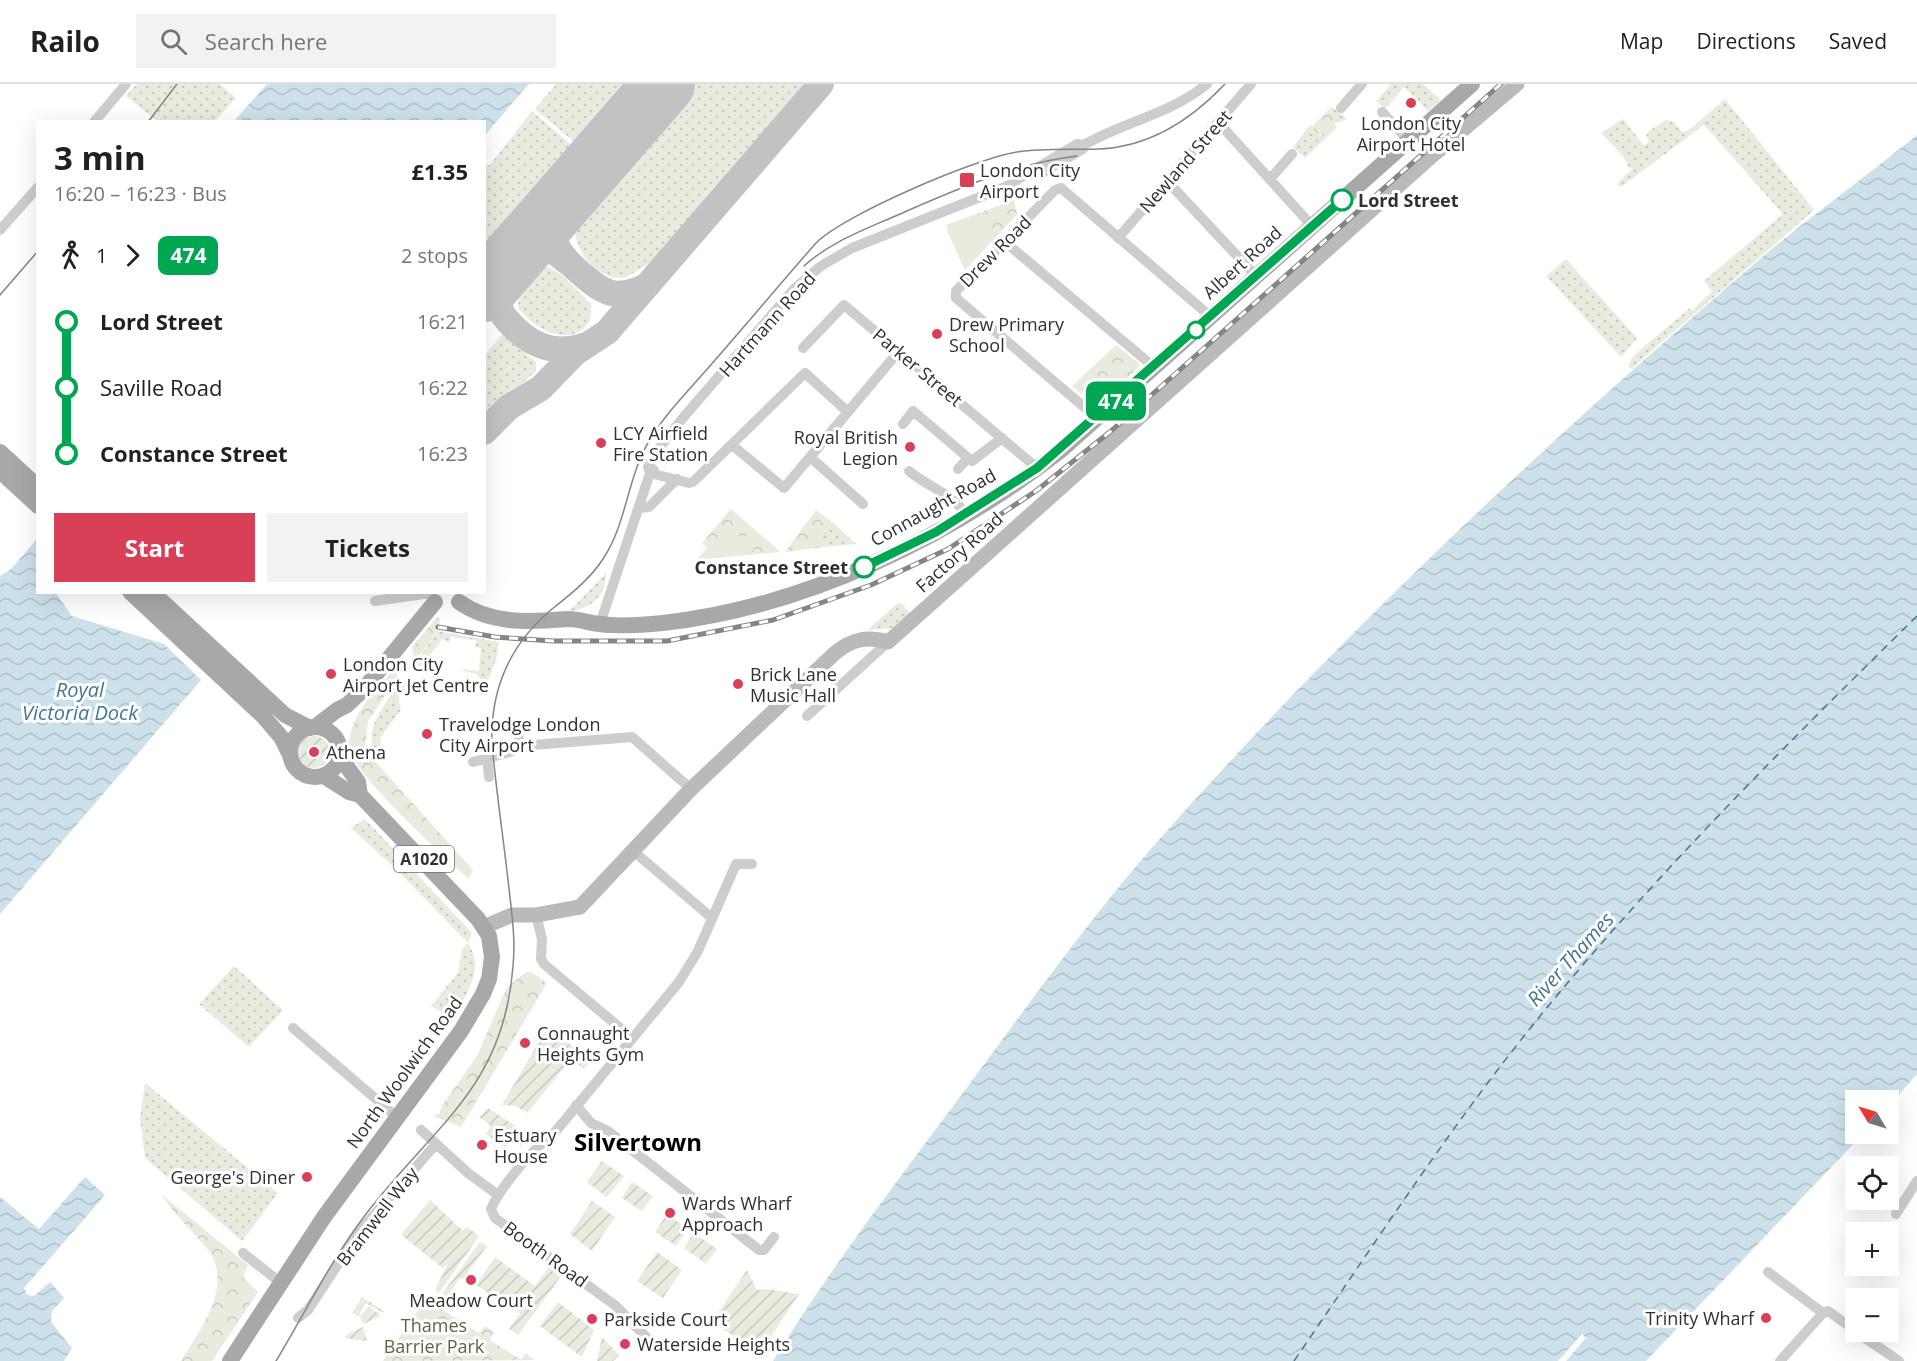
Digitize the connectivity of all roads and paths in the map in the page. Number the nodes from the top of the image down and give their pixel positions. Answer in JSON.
{"nodes":[{"id":1,"x":126,"y":84,"type":"edge"},
{"id":2,"x":1207,"y":84,"type":"edge"},
{"id":3,"x":1251,"y":84,"type":"edge"},
{"id":4,"x":1472,"y":84,"type":"edge"},
{"id":5,"x":1517,"y":84,"type":"edge"},
{"id":6,"x":1355,"y":86,"type":"edge"},
{"id":7,"x":1341,"y":108,"type":"dead end"},
{"id":8,"x":1382,"y":112,"type":"dead end"},
{"id":9,"x":96,"y":120,"type":"edge"},
{"id":10,"x":1218,"y":122,"type":"junction"},
{"id":11,"x":1408,"y":140,"type":"junction"},
{"id":12,"x":1292,"y":154,"type":"dead end"},
{"id":13,"x":1270,"y":179,"type":"junction"},
{"id":14,"x":1167,"y":181,"type":"junction"},
{"id":15,"x":36,"y":189,"type":"edge"},
{"id":16,"x":1312,"y":226,"type":"junction"},
{"id":17,"x":0,"y":230,"type":"edge"},
{"id":18,"x":1118,"y":238,"type":"junction"},
{"id":19,"x":1005,"y":242,"type":"junction"},
{"id":20,"x":1256,"y":276,"type":"junction"},
{"id":21,"x":1211,"y":317,"type":"junction"},
{"id":22,"x":803,"y":348,"type":"dead end"},
{"id":23,"x":899,"y":351,"type":"junction"},
{"id":24,"x":1154,"y":367,"type":"junction"},
{"id":25,"x":848,"y":412,"type":"junction"},
{"id":26,"x":1097,"y":418,"type":"junction"},
{"id":27,"x":903,"y":424,"type":"dead end"},
{"id":28,"x":1002,"y":438,"type":"junction"},
{"id":29,"x":732,"y":445,"type":"junction"},
{"id":30,"x":0,"y":452,"type":"edge"},
{"id":31,"x":810,"y":457,"type":"junction"},
{"id":32,"x":968,"y":458,"type":"junction"},
{"id":33,"x":1037,"y":468,"type":"junction"},
{"id":34,"x":958,"y":469,"type":"dead end"},
{"id":35,"x":0,"y":471,"type":"edge"},
{"id":36,"x":909,"y":471,"type":"dead end"},
{"id":37,"x":650,"y":473,"type":"junction"},
{"id":38,"x":664,"y":477,"type":"junction"},
{"id":39,"x":677,"y":479,"type":"junction"},
{"id":40,"x":36,"y":485,"type":"edge"},
{"id":41,"x":664,"y":491,"type":"junction"},
{"id":42,"x":36,"y":504,"type":"edge"},
{"id":43,"x":863,"y":504,"type":"dead end"},
{"id":44,"x":639,"y":508,"type":"junction"},
{"id":45,"x":966,"y":514,"type":"junction"},
{"id":46,"x":132,"y":594,"type":"edge"},
{"id":47,"x":154,"y":594,"type":"edge"},
{"id":48,"x":433,"y":596,"type":"edge"},
{"id":49,"x":390,"y":597,"type":"edge"},
{"id":50,"x":461,"y":597,"type":"edge"},
{"id":51,"x":375,"y":601,"type":"dead end"},
{"id":52,"x":600,"y":624,"type":"junction"},
{"id":53,"x":888,"y":642,"type":"junction"},
{"id":54,"x":236,"y":680,"type":"junction"},
{"id":55,"x":347,"y":705,"type":"junction"},
{"id":56,"x":807,"y":716,"type":"dead end"},
{"id":57,"x":515,"y":724,"type":"dead end"},
{"id":58,"x":312,"y":727,"type":"junction"},
{"id":59,"x":336,"y":738,"type":"junction"},
{"id":60,"x":521,"y":746,"type":"junction"},
{"id":61,"x":290,"y":753,"type":"junction"},
{"id":62,"x":340,"y":757,"type":"junction"},
{"id":63,"x":487,"y":758,"type":"junction"},
{"id":64,"x":473,"y":762,"type":"dead end"},
{"id":65,"x":324,"y":776,"type":"junction"},
{"id":66,"x":489,"y":777,"type":"dead end"},
{"id":67,"x":691,"y":789,"type":"junction"},
{"id":68,"x":360,"y":795,"type":"junction"},
{"id":69,"x":632,"y":850,"type":"junction"},
{"id":70,"x":752,"y":864,"type":"dead end"},
{"id":71,"x":536,"y":915,"type":"junction"},
{"id":72,"x":712,"y":918,"type":"junction"},
{"id":73,"x":484,"y":927,"type":"junction"},
{"id":74,"x":293,"y":1028,"type":"dead end"},
{"id":75,"x":632,"y":1038,"type":"junction"},
{"id":76,"x":576,"y":1105,"type":"junction"},
{"id":77,"x":397,"y":1117,"type":"junction"},
{"id":78,"x":421,"y":1130,"type":"dead end"},
{"id":79,"x":439,"y":1147,"type":"junction"},
{"id":80,"x":1917,"y":1181,"type":"edge"},
{"id":81,"x":1914,"y":1193,"type":"edge"},
{"id":82,"x":498,"y":1195,"type":"junction"},
{"id":83,"x":1896,"y":1214,"type":"dead end"},
{"id":84,"x":774,"y":1237,"type":"dead end"},
{"id":85,"x":243,"y":1252,"type":"dead end"},
{"id":86,"x":1768,"y":1272,"type":"dead end"},
{"id":87,"x":281,"y":1283,"type":"junction"},
{"id":88,"x":1824,"y":1313,"type":"junction"},
{"id":89,"x":298,"y":1318,"type":"dead end"},
{"id":90,"x":1845,"y":1324,"type":"edge"},
{"id":91,"x":651,"y":1341,"type":"dead end"},
{"id":92,"x":1867,"y":1342,"type":"edge"},
{"id":93,"x":1884,"y":1358,"type":"edge"},
{"id":94,"x":230,"y":1361,"type":"edge"},
{"id":95,"x":1780,"y":1361,"type":"edge"},
{"id":96,"x":1899,"y":1361,"type":"edge"}],
"edges":[{"from":1,"to":9,"type":"street"},
{"from":2,"to":37,"type":"street","name":"Hartmann Road"},
{"from":3,"to":10,"type":"street","name":"Newland Street"},
{"from":4,"to":11,"type":"main road","name":"Albert Road"},
{"from":5,"to":53,"type":"street","name":"Factory Road"},
{"from":6,"to":7,"type":"street"},
{"from":8,"to":11,"type":"street"},
{"from":10,"to":13,"type":"street"},
{"from":10,"to":14,"type":"street","name":"Newland Street"},
{"from":11,"to":16,"type":"main road","name":"Albert Road"},
{"from":12,"to":13,"type":"street"},
{"from":13,"to":16,"type":"street"},
{"from":14,"to":18,"type":"street","name":"Newland Street"},
{"from":14,"to":20,"type":"street"},
{"from":15,"to":17,"type":"street"},
{"from":16,"to":20,"type":"main road","name":"Albert Road"},
{"from":18,"to":19,"type":"street","name":"Drew Road"},
{"from":18,"to":21,"type":"street"},
{"from":19,"to":24,"type":"street"},
{"from":19,"to":26,"type":"street","name":"Drew Road"},
{"from":20,"to":21,"type":"main road","name":"Albert Road"},
{"from":21,"to":24,"type":"main road","name":"Albert Road"},
{"from":22,"to":23,"type":"street","name":"Parker Street"},
{"from":23,"to":25,"type":"street"},
{"from":23,"to":28,"type":"street","name":"Parker Street"},
{"from":24,"to":26,"type":"main road","name":"Albert Road"},
{"from":25,"to":29,"type":"street"},
{"from":25,"to":31,"type":"street"},
{"from":26,"to":33,"type":"main road","name":"Albert Road"},
{"from":27,"to":32,"type":"street"},
{"from":28,"to":32,"type":"street"},
{"from":28,"to":33,"type":"street","name":"Parker Street"},
{"from":29,"to":31,"type":"street"},
{"from":29,"to":39,"type":"street"},
{"from":30,"to":40,"type":"main road"},
{"from":31,"to":43,"type":"street"},
{"from":32,"to":34,"type":"street"},
{"from":33,"to":45,"type":"main road","name":"Connaught Road"},
{"from":35,"to":42,"type":"main road"},
{"from":36,"to":45,"type":"street"},
{"from":37,"to":38,"type":"street"},
{"from":37,"to":44,"type":"street","name":"Hartmann Road"},
{"from":38,"to":39,"type":"street"},
{"from":38,"to":41,"type":"street"},
{"from":39,"to":41,"type":"street"},
{"from":41,"to":44,"type":"street"},
{"from":44,"to":52,"type":"street","name":"Hartmann Road"},
{"from":45,"to":52,"type":"main road","name":"Connaught Road"},
{"from":46,"to":54,"type":"main road","number":"A1020"},
{"from":47,"to":54,"type":"main road","number":"A1020"},
{"from":48,"to":49,"type":"street","name":"Connaught Road"},
{"from":48,"to":50,"type":"main road","name":"Connaught Road"},
{"from":48,"to":55,"type":"main road"},
{"from":49,"to":51,"type":"street","name":"Connaught Road"},
{"from":50,"to":52,"type":"main road","name":"Connaught Road"},
{"from":53,"to":56,"type":"street","name":"Factory Road"},
{"from":53,"to":67,"type":"street"},
{"from":54,"to":58,"type":"main road","number":"A1020"},
{"from":54,"to":61,"type":"main road","number":"A1020"},
{"from":55,"to":58,"type":"main road"},
{"from":55,"to":59,"type":"main road"},
{"from":57,"to":60,"type":"street"},
{"from":58,"to":59,"type":"main road","number":"A1020"},
{"from":58,"to":61,"type":"main road"},
{"from":59,"to":62,"type":"main road","number":"A1020"},
{"from":60,"to":63,"type":"street"},
{"from":60,"to":67,"type":"street"},
{"from":61,"to":65,"type":"main road","number":"A1020"},
{"from":62,"to":65,"type":"main road"},
{"from":62,"to":68,"type":"main road","number":"A1020"},
{"from":63,"to":64,"type":"street"},
{"from":63,"to":66,"type":"street"},
{"from":65,"to":68,"type":"main road","number":"A1020"},
{"from":67,"to":69,"type":"street"},
{"from":68,"to":73,"type":"main road","number":"A1020"},
{"from":69,"to":71,"type":"street"},
{"from":69,"to":72,"type":"street"},
{"from":70,"to":72,"type":"street","name":"Booth Road"},
{"from":71,"to":73,"type":"street"},
{"from":71,"to":75,"type":"street"},
{"from":72,"to":75,"type":"street","name":"Booth Road"},
{"from":73,"to":77,"type":"main road","name":"North Woolwich Road","number":"A1020"},
{"from":74,"to":77,"type":"street"},
{"from":75,"to":76,"type":"street","name":"Booth Road"},
{"from":76,"to":82,"type":"street","name":"Booth Road"},
{"from":76,"to":84,"type":"street"},
{"from":77,"to":87,"type":"main road","name":"North Woolwich Road","number":"A1020"},
{"from":78,"to":79,"type":"street"},
{"from":79,"to":82,"type":"street"},
{"from":79,"to":89,"type":"street","name":"Bramwell Way"},
{"from":80,"to":81,"type":"street"},
{"from":81,"to":83,"type":"street"},
{"from":82,"to":91,"type":"street","name":"Booth Road"},
{"from":85,"to":87,"type":"street"},
{"from":86,"to":88,"type":"street"},
{"from":87,"to":94,"type":"main road","name":"North Woolwich Road","number":"A1020"},
{"from":88,"to":90,"type":"street"},
{"from":88,"to":95,"type":"street"},
{"from":92,"to":93,"type":"street"},
{"from":93,"to":96,"type":"street"}]}
